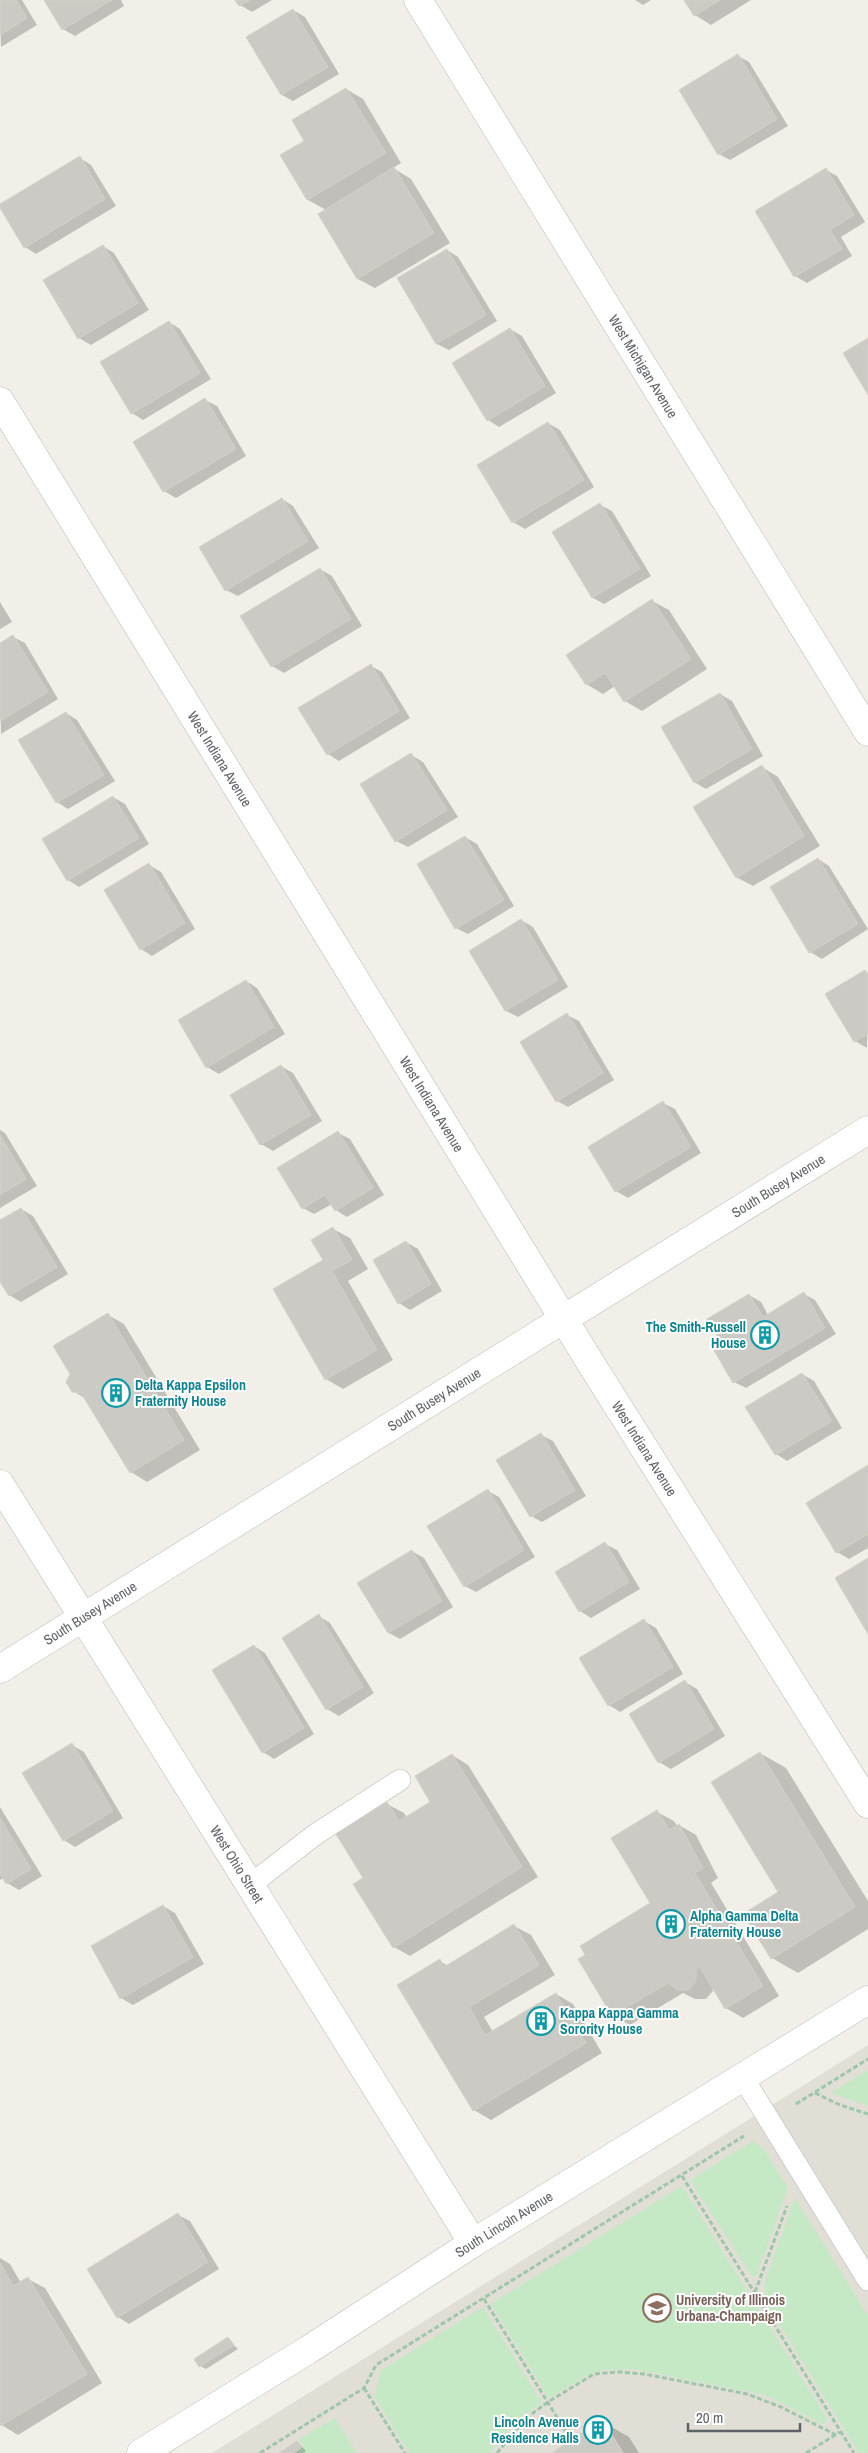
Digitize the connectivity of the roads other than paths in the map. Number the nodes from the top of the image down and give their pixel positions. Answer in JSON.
{"nodes":[{"id":1,"x":418,"y":0,"type":"edge"},
{"id":2,"x":0,"y":402,"type":"edge"},
{"id":3,"x":868,"y":732,"type":"edge"},
{"id":4,"x":868,"y":1130,"type":"edge"},
{"id":5,"x":564,"y":1318,"type":"junction"},
{"id":6,"x":0,"y":1484,"type":"edge"},
{"id":7,"x":82,"y":1617,"type":"junction"},
{"id":8,"x":0,"y":1669,"type":"edge"},
{"id":9,"x":400,"y":1780,"type":"dead end"},
{"id":10,"x":868,"y":1804,"type":"edge"},
{"id":11,"x":250,"y":1884,"type":"junction"},
{"id":12,"x":868,"y":2000,"type":"edge"},
{"id":13,"x":742,"y":2076,"type":"junction"},
{"id":14,"x":473,"y":2243,"type":"junction"},
{"id":15,"x":868,"y":2280,"type":"edge"},
{"id":16,"x":141,"y":2453,"type":"edge"}],
"edges":[{"from":1,"to":3,"type":"street","name":"West Michigan Avenue"},
{"from":2,"to":5,"type":"street","name":"West Indiana Avenue"},
{"from":4,"to":5,"type":"street","name":"South Busey Avenue"},
{"from":5,"to":7,"type":"street","name":"South Busey Avenue"},
{"from":5,"to":10,"type":"street","name":"West Indiana Avenue"},
{"from":6,"to":7,"type":"street","name":"West Ohio Street"},
{"from":7,"to":8,"type":"street","name":"South Busey Avenue"},
{"from":7,"to":11,"type":"street","name":"West Ohio Street"},
{"from":9,"to":11,"type":"lane"},
{"from":11,"to":14,"type":"street","name":"West Ohio Street"},
{"from":12,"to":13,"type":"street","name":"South Lincoln Avenue"},
{"from":13,"to":14,"type":"street","name":"South Lincoln Avenue"},
{"from":13,"to":15,"type":"lane"},
{"from":14,"to":16,"type":"street","name":"South Lincoln Avenue"}]}
